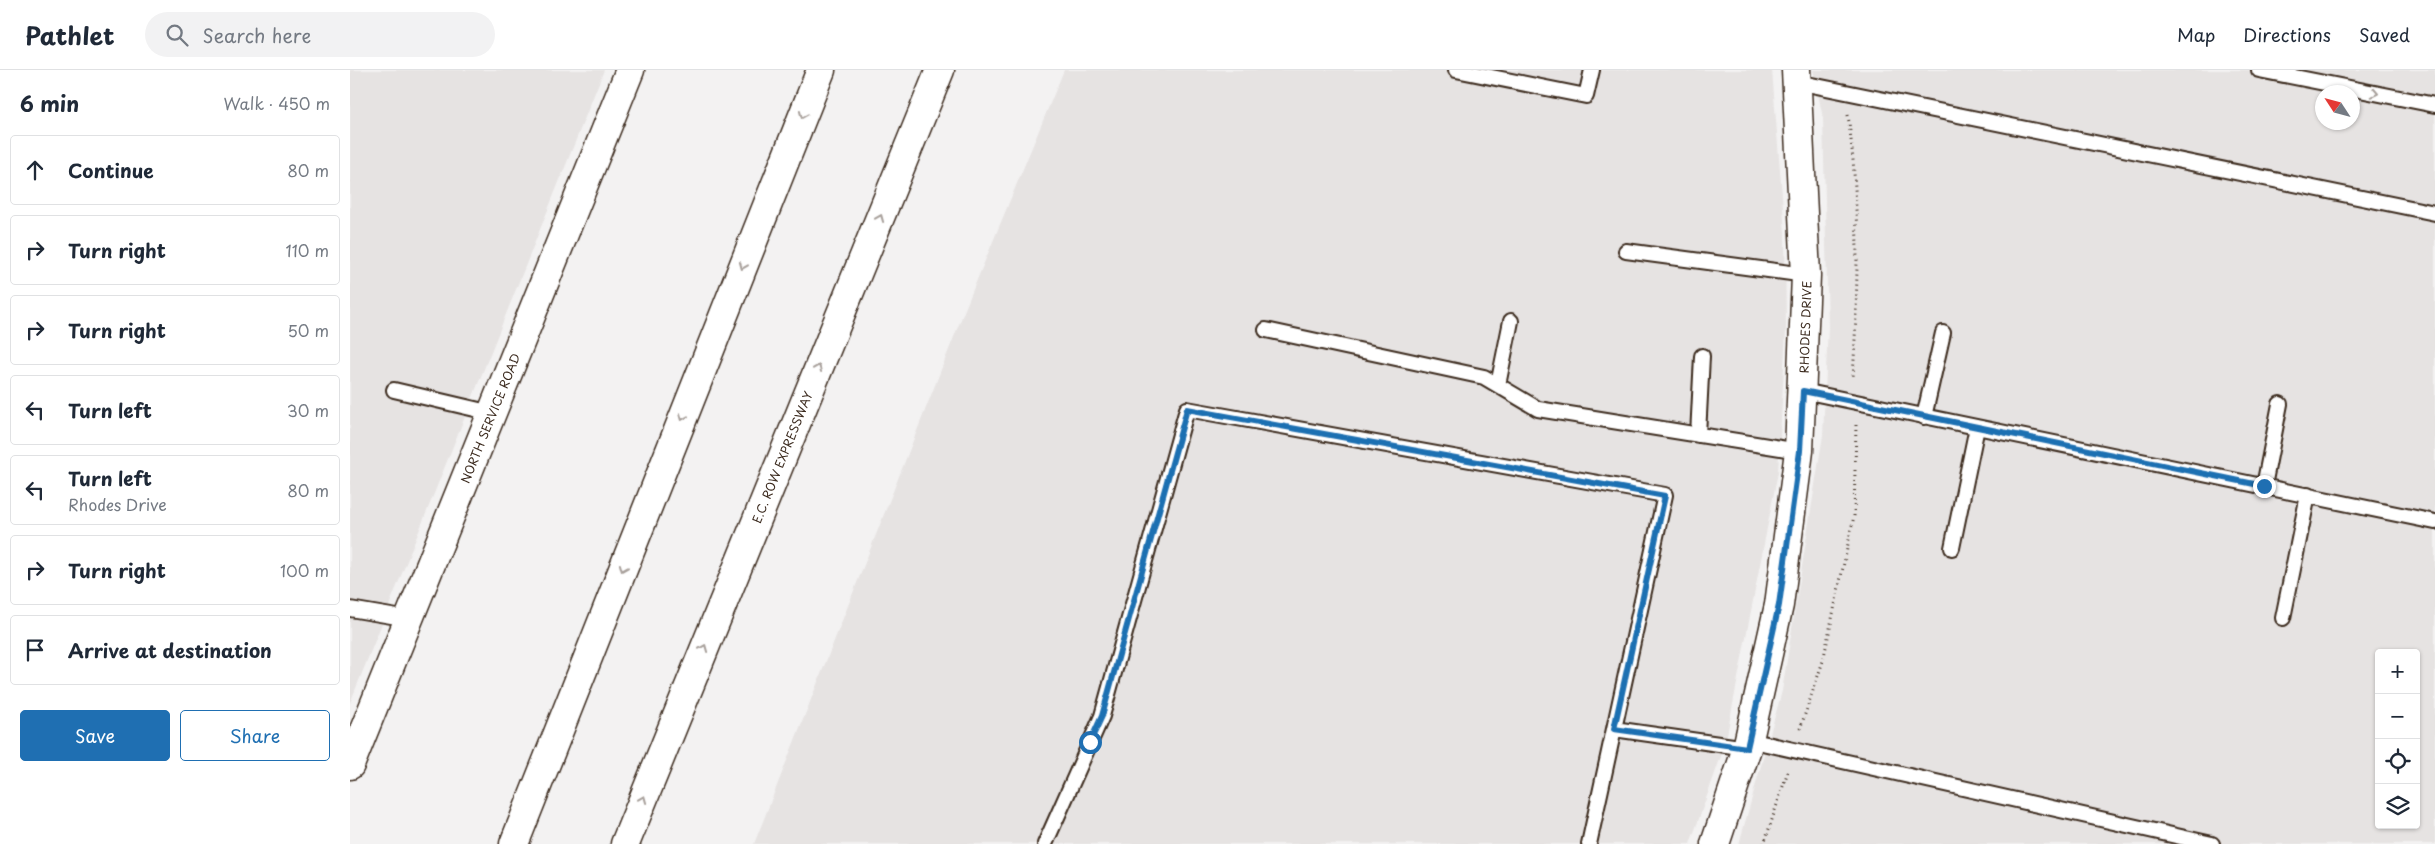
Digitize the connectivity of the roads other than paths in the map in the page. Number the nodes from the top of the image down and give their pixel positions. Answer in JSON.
{"nodes":[{"id":1,"x":630,"y":70,"type":"edge"},
{"id":2,"x":821,"y":70,"type":"edge"},
{"id":3,"x":940,"y":70,"type":"edge"},
{"id":4,"x":1456,"y":70,"type":"edge"},
{"id":5,"x":1592,"y":70,"type":"edge"},
{"id":6,"x":2259,"y":70,"type":"edge"},
{"id":7,"x":1796,"y":76,"type":"edge"},
{"id":8,"x":2435,"y":105,"type":"edge"},
{"id":9,"x":2435,"y":213,"type":"edge"},
{"id":10,"x":1626,"y":252,"type":"dead end"},
{"id":11,"x":1806,"y":275,"type":"junction"},
{"id":12,"x":1511,"y":321,"type":"dead end"},
{"id":13,"x":1266,"y":330,"type":"dead end"},
{"id":14,"x":1943,"y":333,"type":"dead end"},
{"id":15,"x":1702,"y":356,"type":"dead end"},
{"id":16,"x":1498,"y":385,"type":"junction"},
{"id":17,"x":394,"y":390,"type":"dead end"},
{"id":18,"x":1803,"y":391,"type":"junction"},
{"id":19,"x":2280,"y":404,"type":"dead end"},
{"id":20,"x":492,"y":413,"type":"junction"},
{"id":21,"x":1924,"y":417,"type":"junction"},
{"id":22,"x":1977,"y":427,"type":"junction"},
{"id":23,"x":1698,"y":434,"type":"junction"},
{"id":24,"x":1800,"y":451,"type":"junction"},
{"id":25,"x":2264,"y":486,"type":"junction"},
{"id":26,"x":2308,"y":496,"type":"junction"},
{"id":27,"x":2435,"y":522,"type":"edge"},
{"id":28,"x":1952,"y":548,"type":"dead end"},
{"id":29,"x":350,"y":609,"type":"edge"},
{"id":30,"x":2283,"y":618,"type":"dead end"},
{"id":31,"x":409,"y":619,"type":"junction"},
{"id":32,"x":1614,"y":729,"type":"junction"},
{"id":33,"x":1748,"y":744,"type":"junction"},
{"id":34,"x":350,"y":766,"type":"edge"},
{"id":35,"x":514,"y":844,"type":"edge"},
{"id":36,"x":624,"y":844,"type":"edge"},
{"id":37,"x":1045,"y":844,"type":"edge"},
{"id":38,"x":1589,"y":844,"type":"edge"},
{"id":39,"x":1715,"y":844,"type":"edge"},
{"id":40,"x":2212,"y":844,"type":"edge"}],
"edges":[{"from":1,"to":20,"type":"main road","name":"NORTH SERVICE ROAD"},
{"from":2,"to":35,"type":"main road","one_way":true},
{"from":36,"to":3,"type":"main road","name":"E.C. ROW EXPRESSWAY","one_way":true},
{"from":4,"to":5,"type":"lane"},
{"from":6,"to":8,"type":"lane","one_way":true},
{"from":7,"to":9,"type":"lane"},
{"from":7,"to":11,"type":"main road","name":"RHODES DRIVE"},
{"from":10,"to":11,"type":"lane"},
{"from":11,"to":18,"type":"main road","name":"RHODES DRIVE"},
{"from":12,"to":16,"type":"lane"},
{"from":13,"to":16,"type":"lane"},
{"from":14,"to":21,"type":"lane"},
{"from":15,"to":23,"type":"lane"},
{"from":16,"to":23,"type":"lane"},
{"from":17,"to":20,"type":"lane"},
{"from":18,"to":21,"type":"lane"},
{"from":18,"to":24,"type":"main road","name":"RHODES DRIVE"},
{"from":19,"to":25,"type":"lane"},
{"from":20,"to":31,"type":"main road","name":"NORTH SERVICE ROAD"},
{"from":21,"to":22,"type":"lane"},
{"from":22,"to":25,"type":"lane"},
{"from":22,"to":28,"type":"lane"},
{"from":23,"to":24,"type":"lane"},
{"from":24,"to":33,"type":"main road","name":"RHODES DRIVE"},
{"from":25,"to":26,"type":"lane"},
{"from":26,"to":27,"type":"lane"},
{"from":26,"to":30,"type":"lane"},
{"from":29,"to":31,"type":"lane"},
{"from":31,"to":34,"type":"main road","name":"NORTH SERVICE ROAD"},
{"from":32,"to":33,"type":"lane"},
{"from":32,"to":37,"type":"lane"},
{"from":32,"to":38,"type":"lane"},
{"from":33,"to":39,"type":"main road","name":"RHODES DRIVE"},
{"from":33,"to":40,"type":"lane"}]}
